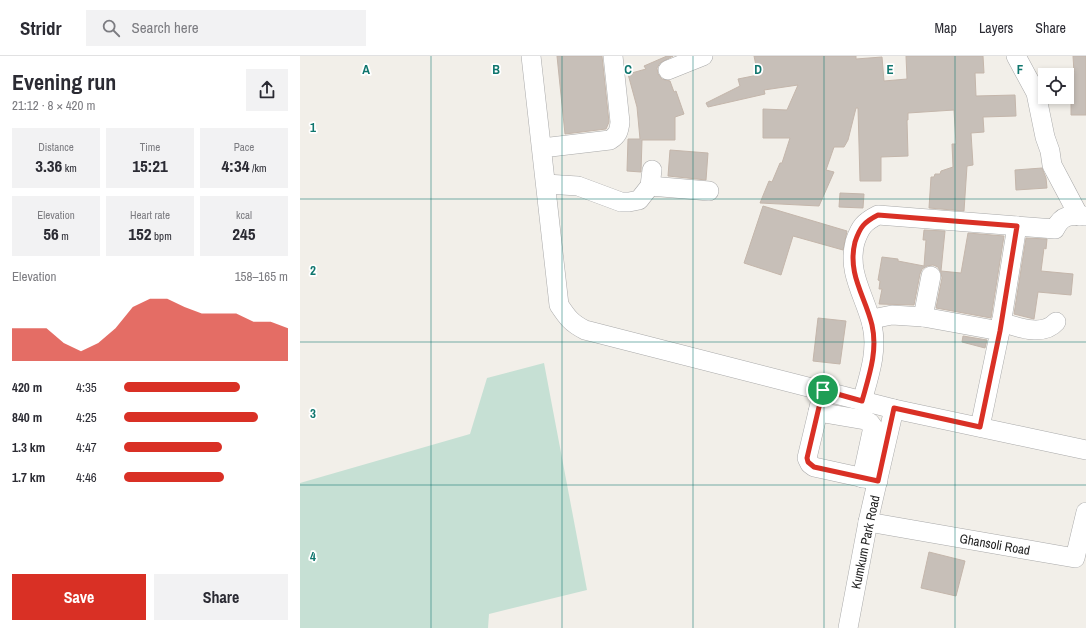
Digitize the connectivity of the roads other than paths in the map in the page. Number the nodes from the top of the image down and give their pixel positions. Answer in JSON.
{"nodes":[{"id":1,"x":531,"y":56,"type":"edge"},
{"id":2,"x":613,"y":56,"type":"edge"},
{"id":3,"x":703,"y":56,"type":"edge"},
{"id":4,"x":1016,"y":56,"type":"edge"},
{"id":5,"x":668,"y":70,"type":"dead end"},
{"id":6,"x":542,"y":148,"type":"junction"},
{"id":7,"x":546,"y":184,"type":"junction"},
{"id":8,"x":709,"y":191,"type":"dead end"},
{"id":9,"x":1082,"y":216,"type":"edge"},
{"id":10,"x":1017,"y":226,"type":"junction"},
{"id":11,"x":931,"y":276,"type":"dead end"},
{"id":12,"x":923,"y":317,"type":"junction"},
{"id":13,"x":1056,"y":322,"type":"dead end"},
{"id":14,"x":872,"y":325,"type":"junction"},
{"id":15,"x":1000,"y":327,"type":"junction"},
{"id":16,"x":823,"y":390,"type":"junction"},
{"id":17,"x":862,"y":401,"type":"junction"},
{"id":18,"x":894,"y":408,"type":"junction"},
{"id":19,"x":818,"y":412,"type":"junction"},
{"id":20,"x":980,"y":427,"type":"junction"},
{"id":21,"x":1086,"y":450,"type":"edge"},
{"id":22,"x":870,"y":479,"type":"junction"},
{"id":23,"x":1086,"y":512,"type":"edge"},
{"id":24,"x":868,"y":522,"type":"junction"},
{"id":25,"x":848,"y":628,"type":"edge"}],
"edges":[{"from":1,"to":6,"type":"street"},
{"from":2,"to":6,"type":"street"},
{"from":3,"to":5,"type":"street"},
{"from":4,"to":9,"type":"street"},
{"from":6,"to":7,"type":"street"},
{"from":7,"to":8,"type":"street"},
{"from":7,"to":16,"type":"street"},
{"from":9,"to":10,"type":"street"},
{"from":10,"to":14,"type":"street"},
{"from":10,"to":15,"type":"street"},
{"from":11,"to":12,"type":"street"},
{"from":12,"to":14,"type":"street"},
{"from":12,"to":15,"type":"street"},
{"from":13,"to":15,"type":"street"},
{"from":14,"to":17,"type":"street"},
{"from":15,"to":20,"type":"street"},
{"from":16,"to":17,"type":"street"},
{"from":16,"to":19,"type":"street"},
{"from":17,"to":18,"type":"street"},
{"from":18,"to":20,"type":"street"},
{"from":18,"to":22,"type":"street","name":"Kumkum Park Road"},
{"from":19,"to":22,"type":"street"},
{"from":19,"to":22,"type":"street"},
{"from":20,"to":21,"type":"street"},
{"from":22,"to":24,"type":"street","name":"Kumkum Park Road"},
{"from":23,"to":24,"type":"street","name":"Ghansoli Road"},
{"from":24,"to":25,"type":"street","name":"Kumkum Park Road"}]}
